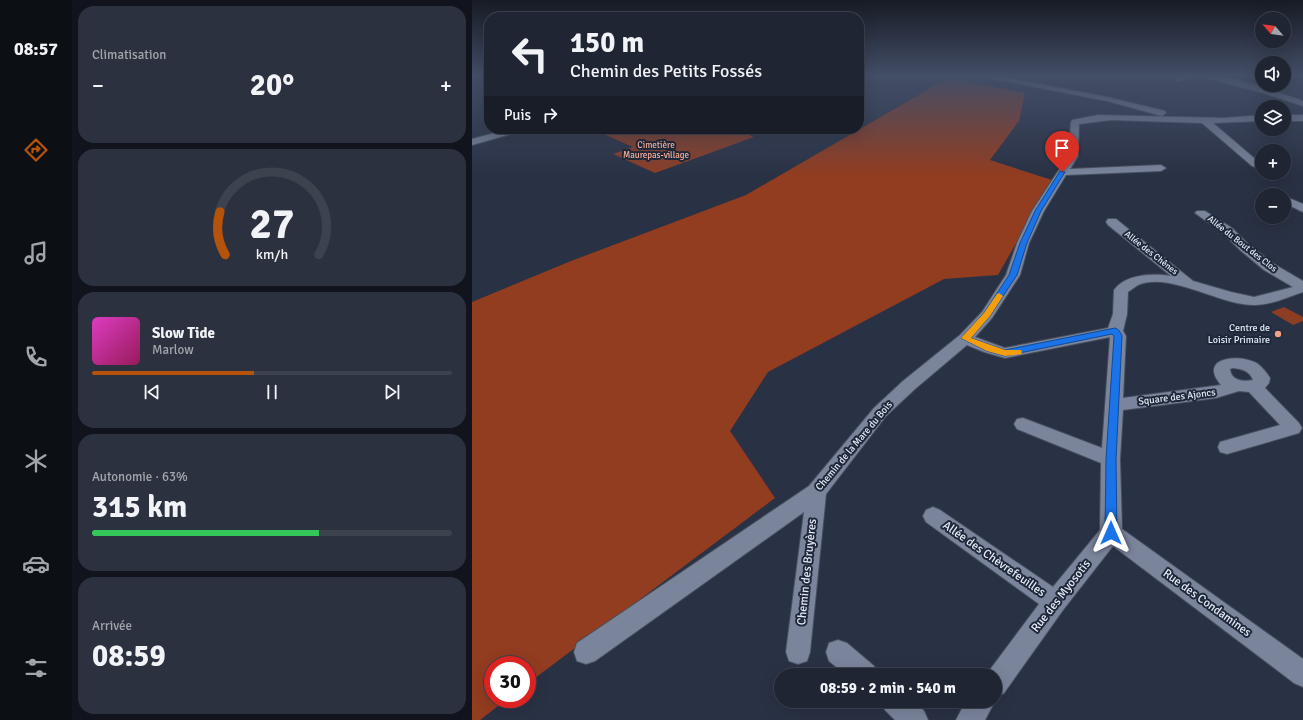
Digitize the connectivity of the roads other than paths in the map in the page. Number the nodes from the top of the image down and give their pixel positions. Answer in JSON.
{"nodes":[{"id":1,"x":1140,"y":110,"type":"edge"},
{"id":2,"x":1150,"y":113,"type":"junction"},
{"id":3,"x":1255,"y":118,"type":"edge"},
{"id":4,"x":1291,"y":118,"type":"edge"},
{"id":5,"x":1303,"y":118,"type":"edge"},
{"id":6,"x":1177,"y":119,"type":"junction"},
{"id":7,"x":1205,"y":121,"type":"junction"},
{"id":8,"x":501,"y":134,"type":"edge"},
{"id":9,"x":472,"y":142,"type":"edge"},
{"id":10,"x":1255,"y":163,"type":"edge"},
{"id":11,"x":1161,"y":168,"type":"dead end"},
{"id":12,"x":1062,"y":172,"type":"junction"},
{"id":13,"x":1291,"y":203,"type":"edge"},
{"id":14,"x":1303,"y":209,"type":"edge"},
{"id":15,"x":1201,"y":213,"type":"dead end"},
{"id":16,"x":1112,"y":222,"type":"dead end"},
{"id":17,"x":1190,"y":284,"type":"junction"},
{"id":18,"x":1303,"y":288,"type":"edge"},
{"id":19,"x":1115,"y":331,"type":"junction"},
{"id":20,"x":965,"y":338,"type":"junction"},
{"id":21,"x":1114,"y":405,"type":"junction"},
{"id":22,"x":1023,"y":424,"type":"dead end"},
{"id":23,"x":1227,"y":447,"type":"dead end"},
{"id":24,"x":1111,"y":459,"type":"junction"},
{"id":25,"x":816,"y":492,"type":"junction"},
{"id":26,"x":933,"y":516,"type":"dead end"},
{"id":27,"x":1111,"y":533,"type":"junction"},
{"id":28,"x":1055,"y":602,"type":"junction"},
{"id":29,"x":586,"y":652,"type":"dead end"},
{"id":30,"x":798,"y":652,"type":"dead end"},
{"id":31,"x":838,"y":652,"type":"dead end"},
{"id":32,"x":856,"y":668,"type":"edge"},
{"id":33,"x":1002,"y":674,"type":"edge"},
{"id":34,"x":1303,"y":674,"type":"edge"},
{"id":35,"x":902,"y":708,"type":"edge"},
{"id":36,"x":977,"y":708,"type":"edge"},
{"id":37,"x":916,"y":720,"type":"edge"},
{"id":38,"x":969,"y":720,"type":"edge"}],
"edges":[{"from":1,"to":2,"type":"street"},
{"from":2,"to":6,"type":"street"},
{"from":2,"to":6,"type":"street"},
{"from":2,"to":12,"type":"street","name":"Chemin de la Mare du Bois"},
{"from":3,"to":7,"type":"street"},
{"from":4,"to":5,"type":"street"},
{"from":6,"to":7,"type":"street"},
{"from":7,"to":10,"type":"street"},
{"from":8,"to":9,"type":"street"},
{"from":11,"to":12,"type":"street"},
{"from":12,"to":20,"type":"street","name":"Chemin de la Mare du Bois"},
{"from":13,"to":14,"type":"street"},
{"from":15,"to":18,"type":"street","name":"Allée du Bout des Clos"},
{"from":16,"to":17,"type":"street","name":"Allée des Chênes"},
{"from":17,"to":18,"type":"street"},
{"from":17,"to":19,"type":"street"},
{"from":19,"to":20,"type":"street"},
{"from":19,"to":21,"type":"street"},
{"from":20,"to":25,"type":"street","name":"Chemin de la Mare du Bois"},
{"from":21,"to":23,"type":"street","name":"Square des Ajoncs"},
{"from":21,"to":24,"type":"street"},
{"from":22,"to":24,"type":"street"},
{"from":24,"to":27,"type":"street"},
{"from":25,"to":29,"type":"street","name":"Chemin de la Mare du Bois"},
{"from":25,"to":30,"type":"street","name":"Chemin des Bruyères"},
{"from":26,"to":28,"type":"street","name":"Allée des Chèvrefeuilles"},
{"from":27,"to":28,"type":"street","name":"Rue des Myosotis"},
{"from":27,"to":34,"type":"street","name":"Rue des Condamines"},
{"from":28,"to":33,"type":"street","name":"Rue des Myosotis"},
{"from":31,"to":32,"type":"street"},
{"from":35,"to":37,"type":"street"},
{"from":36,"to":38,"type":"street"}]}
